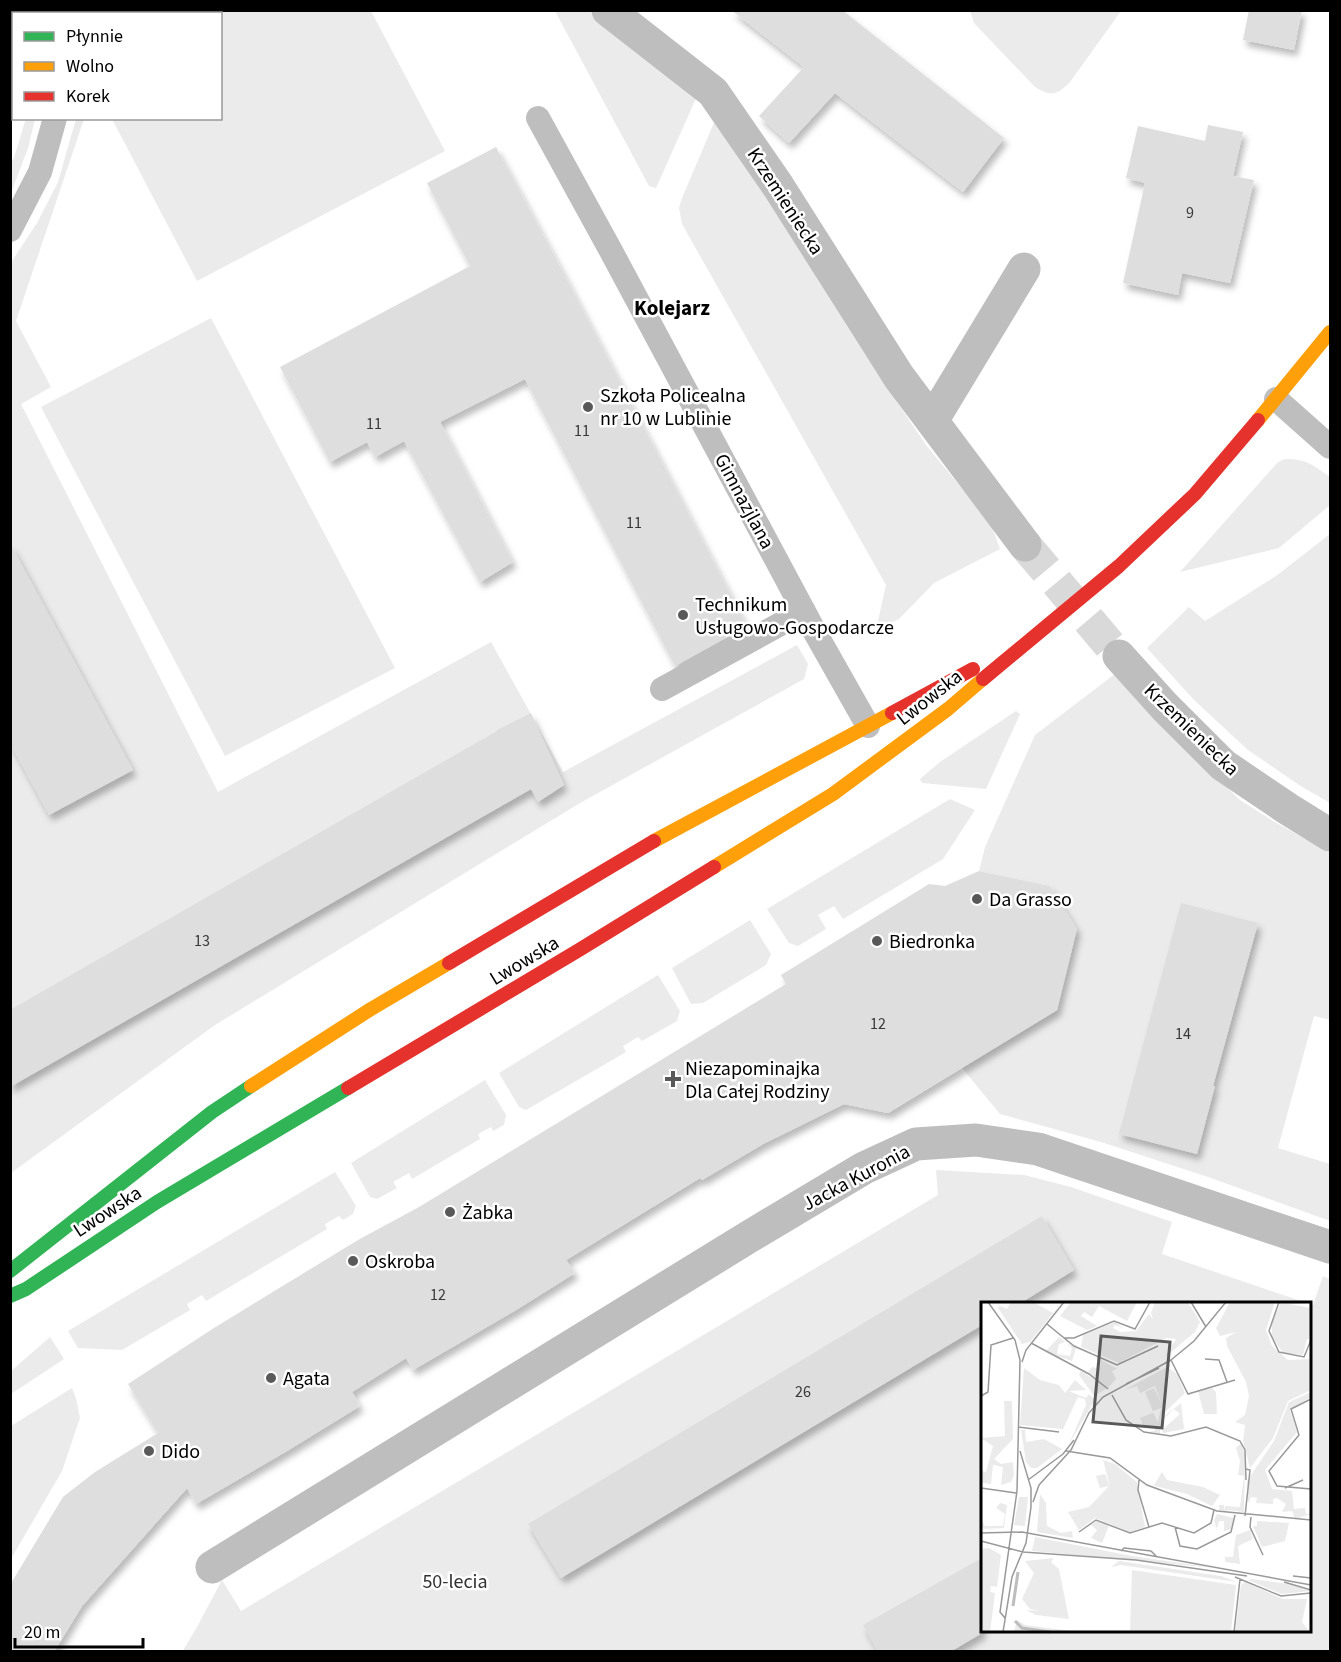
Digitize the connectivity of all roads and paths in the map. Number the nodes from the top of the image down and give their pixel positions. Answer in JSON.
{"nodes":[{"id":1,"x":608,"y":10,"type":"edge"},
{"id":2,"x":538,"y":118,"type":"dead end"},
{"id":3,"x":54,"y":120,"type":"edge"},
{"id":4,"x":10,"y":230,"type":"edge"},
{"id":5,"x":1024,"y":270,"type":"dead end"},
{"id":6,"x":1330,"y":332,"type":"edge"},
{"id":7,"x":1276,"y":399,"type":"junction"},
{"id":8,"x":932,"y":421,"type":"junction"},
{"id":9,"x":1330,"y":447,"type":"edge"},
{"id":10,"x":1025,"y":545,"type":"tunnel mouth"},
{"id":11,"x":804,"y":611,"type":"junction"},
{"id":12,"x":1040,"y":631,"type":"junction"},
{"id":13,"x":1119,"y":656,"type":"tunnel mouth"},
{"id":14,"x":662,"y":689,"type":"dead end"},
{"id":15,"x":868,"y":726,"type":"junction"},
{"id":16,"x":1330,"y":835,"type":"edge"},
{"id":17,"x":1330,"y":1246,"type":"edge"},
{"id":18,"x":10,"y":1271,"type":"edge"},
{"id":19,"x":10,"y":1296,"type":"edge"},
{"id":20,"x":212,"y":1567,"type":"dead end"}],
"edges":[{"from":1,"to":8,"type":"street","name":"Krzemieniecka"},
{"from":2,"to":11,"type":"lane","name":"Gimnazjlana"},
{"from":3,"to":4,"type":"lane"},
{"from":5,"to":8,"type":"street"},
{"from":6,"to":7,"type":"street","name":"Lwowska"},
{"from":7,"to":9,"type":"lane"},
{"from":7,"to":12,"type":"street","name":"Lwowska"},
{"from":8,"to":10,"type":"street","name":"Krzemieniecka"},
{"from":11,"to":14,"type":"lane"},
{"from":11,"to":15,"type":"lane","name":"Gimnazjlana"},
{"from":12,"to":15,"type":"street","name":"Lwowska"},
{"from":12,"to":19,"type":"street","name":"Lwowska"},
{"from":13,"to":16,"type":"street","name":"Krzemieniecka"},
{"from":15,"to":18,"type":"street","name":"Lwowska"},
{"from":17,"to":20,"type":"street","name":"Jacka Kuronia"}]}
